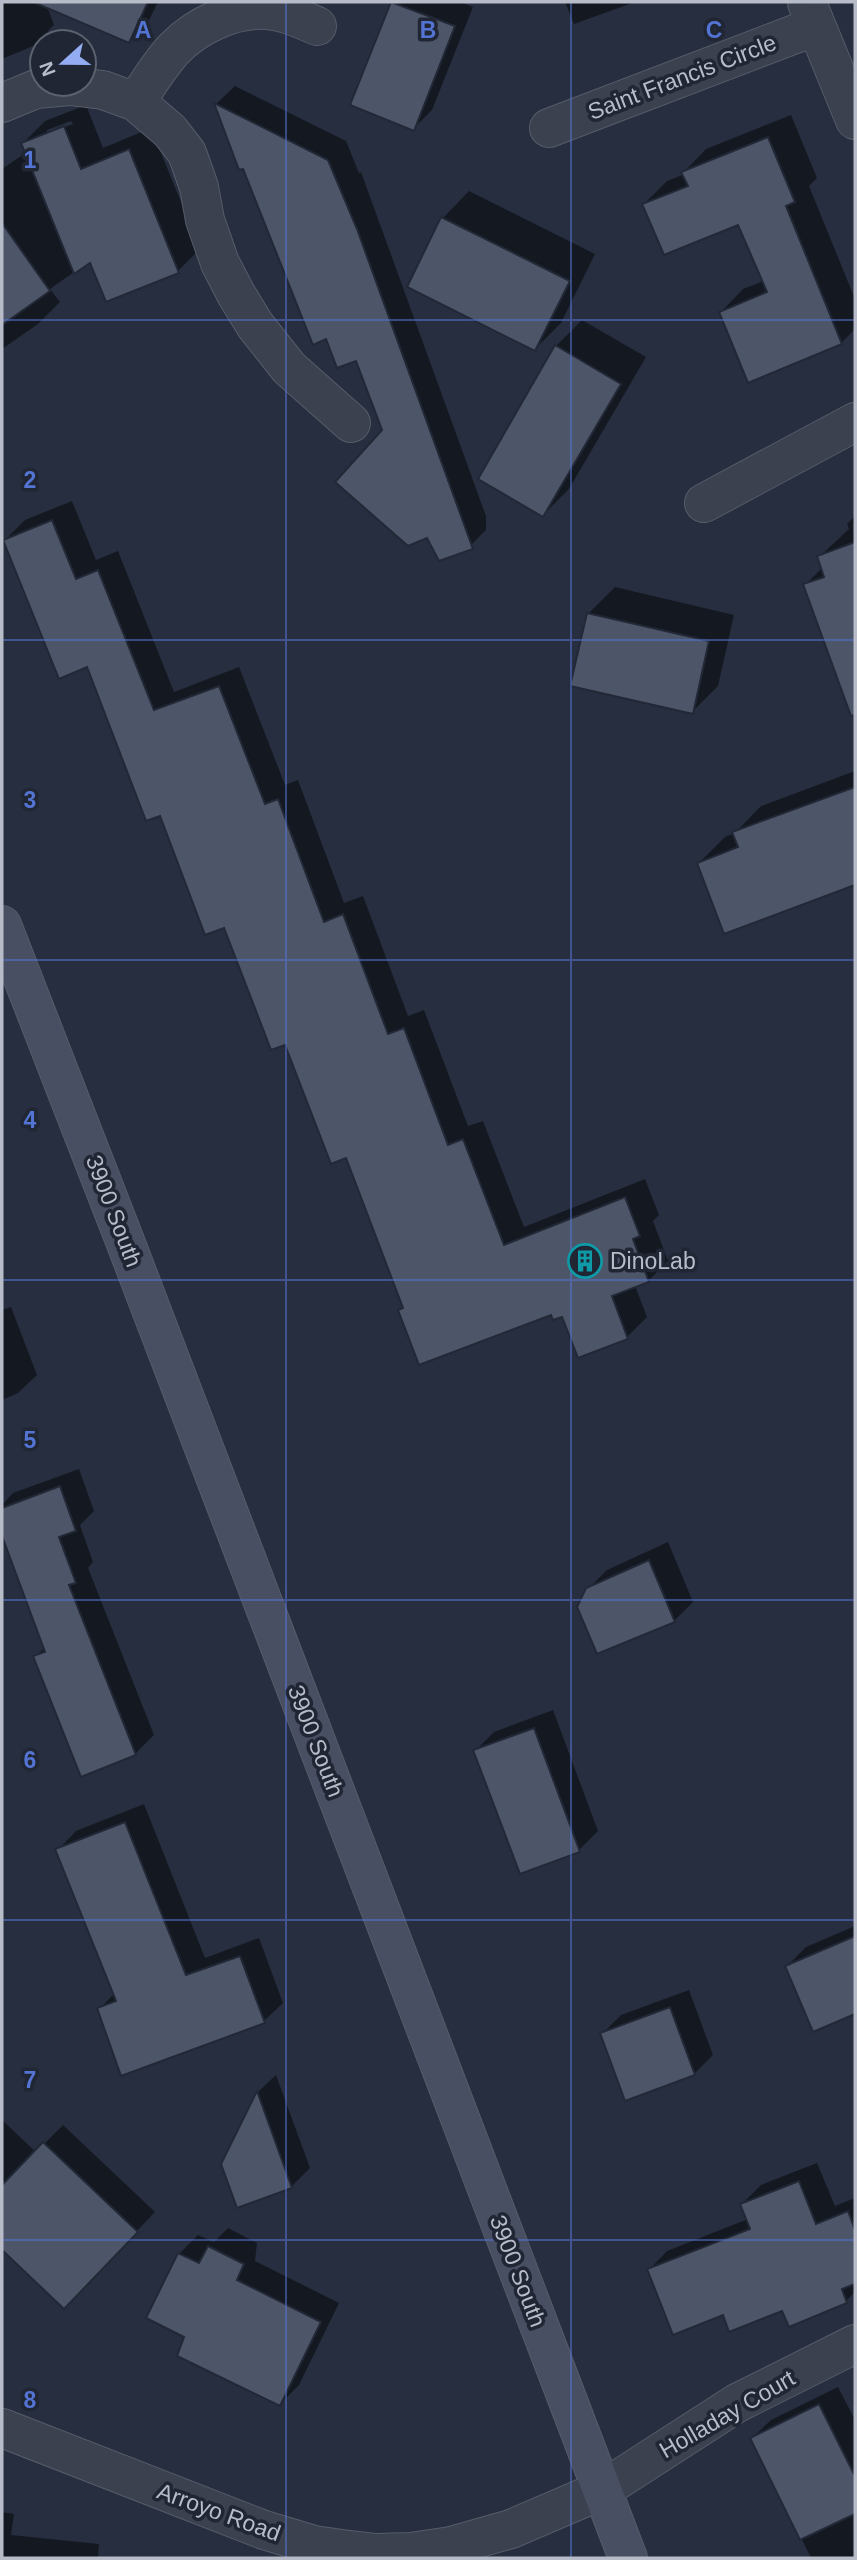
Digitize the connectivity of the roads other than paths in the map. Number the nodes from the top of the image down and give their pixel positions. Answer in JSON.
{"nodes":[{"id":1,"x":811,"y":14,"type":"edge"},
{"id":2,"x":317,"y":26,"type":"dead end"},
{"id":3,"x":136,"y":102,"type":"junction"},
{"id":4,"x":2,"y":103,"type":"edge"},
{"id":5,"x":855,"y":120,"type":"edge"},
{"id":6,"x":549,"y":128,"type":"dead end"},
{"id":7,"x":855,"y":422,"type":"edge"},
{"id":8,"x":351,"y":423,"type":"dead end"},
{"id":9,"x":704,"y":503,"type":"dead end"},
{"id":10,"x":2,"y":925,"type":"edge"},
{"id":11,"x":855,"y":2344,"type":"edge"},
{"id":12,"x":2,"y":2428,"type":"edge"},
{"id":13,"x":602,"y":2490,"type":"junction"},
{"id":14,"x":628,"y":2558,"type":"edge"}],
"edges":[{"from":1,"to":5,"type":"street"},
{"from":1,"to":6,"type":"street","name":"Saint Francis Circle"},
{"from":2,"to":3,"type":"street"},
{"from":3,"to":4,"type":"street"},
{"from":3,"to":8,"type":"street"},
{"from":7,"to":9,"type":"street"},
{"from":10,"to":13,"type":"main road","name":"3900 South"},
{"from":11,"to":13,"type":"street","name":"Holladay Court"},
{"from":12,"to":13,"type":"street","name":"Arroyo Road"},
{"from":13,"to":14,"type":"main road","name":"3900 South"}]}
